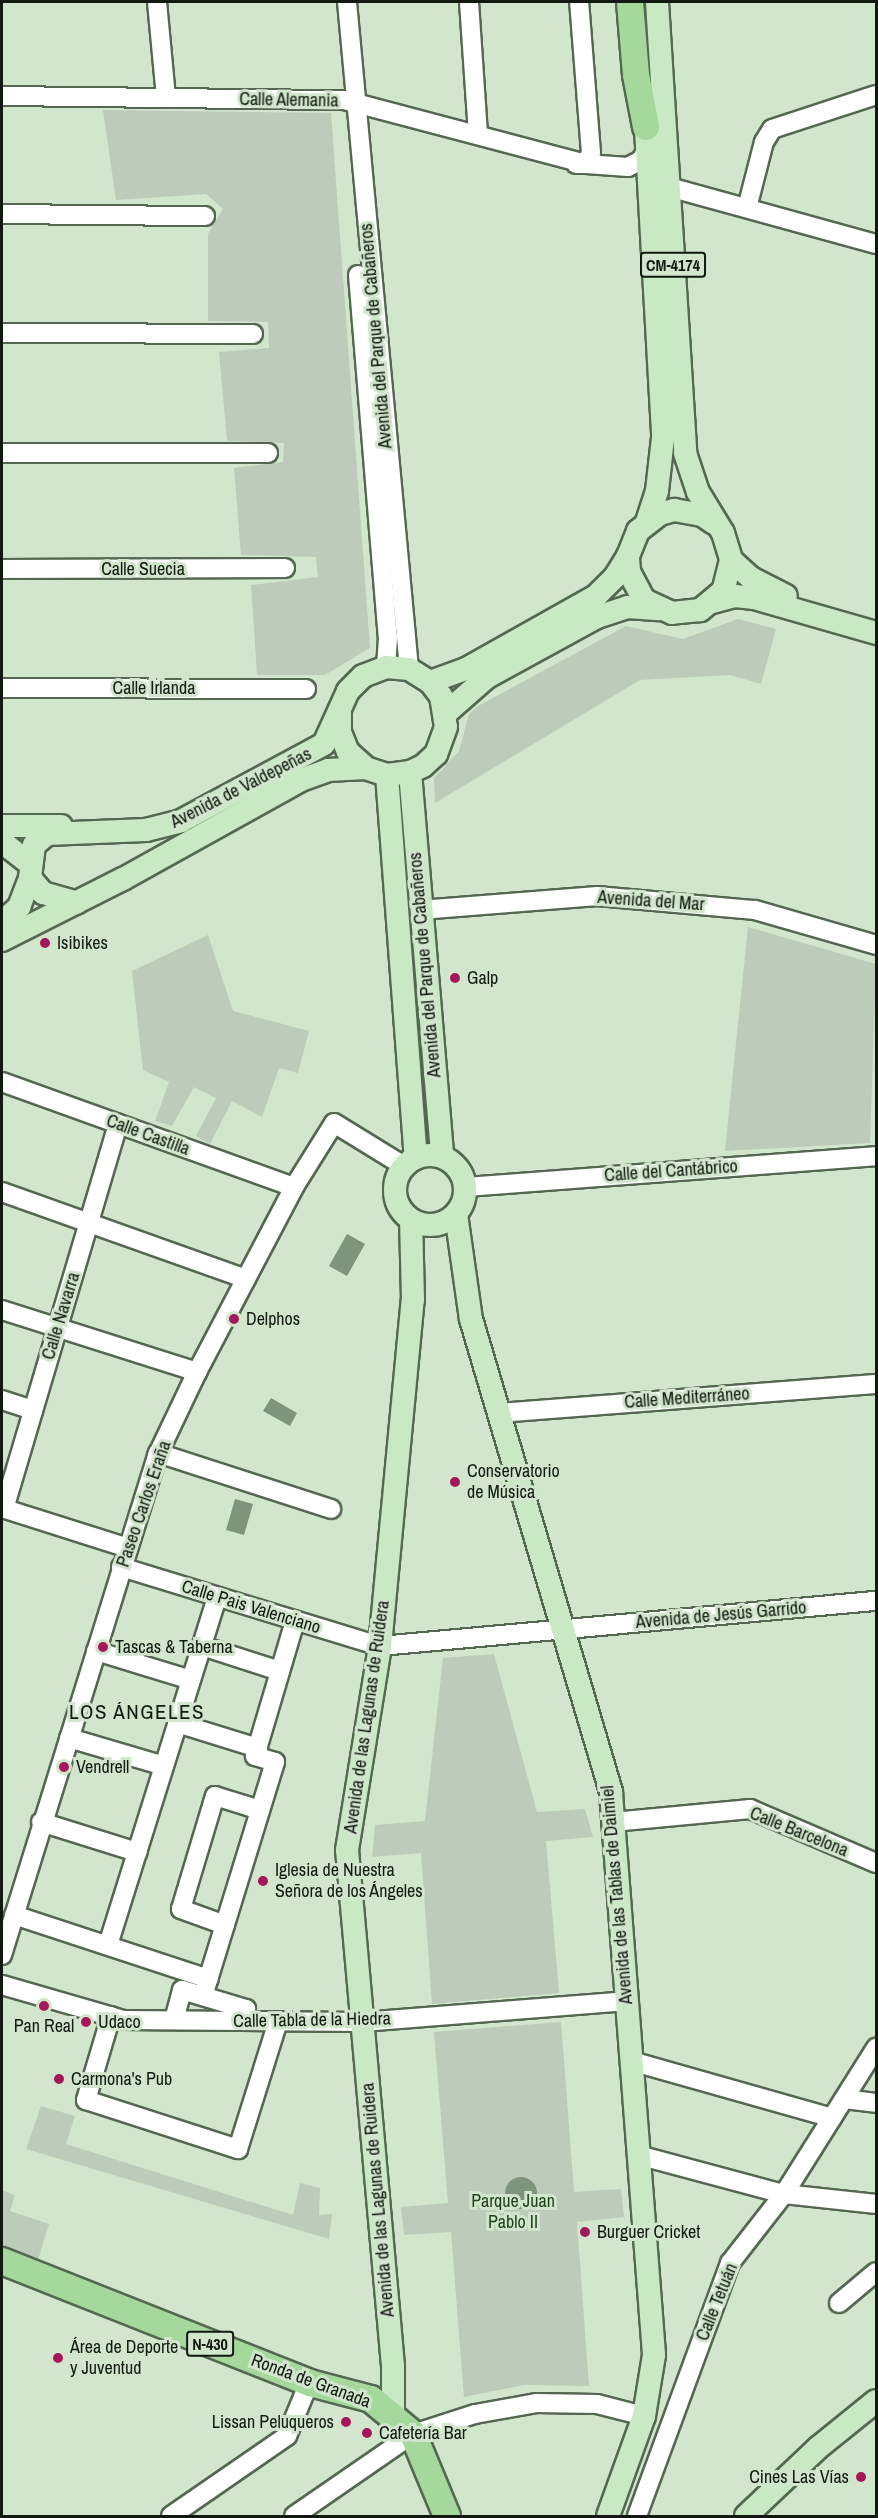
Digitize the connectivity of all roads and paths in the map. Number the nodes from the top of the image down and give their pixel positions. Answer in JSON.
{"nodes":[{"id":1,"x":157,"y":2,"type":"edge"},
{"id":2,"x":336,"y":2,"type":"edge"},
{"id":3,"x":347,"y":2,"type":"edge"},
{"id":4,"x":469,"y":2,"type":"edge"},
{"id":5,"x":579,"y":2,"type":"edge"},
{"id":6,"x":630,"y":2,"type":"edge"},
{"id":7,"x":639,"y":2,"type":"edge"},
{"id":8,"x":657,"y":2,"type":"edge"},
{"id":9,"x":876,"y":95,"type":"edge"},
{"id":10,"x":2,"y":96,"type":"edge"},
{"id":11,"x":166,"y":98,"type":"junction"},
{"id":12,"x":350,"y":102,"type":"junction"},
{"id":13,"x":478,"y":133,"type":"junction"},
{"id":14,"x":646,"y":138,"type":"junction"},
{"id":15,"x":577,"y":162,"type":"junction"},
{"id":16,"x":669,"y":187,"type":"junction"},
{"id":17,"x":747,"y":208,"type":"junction"},
{"id":18,"x":2,"y":214,"type":"edge"},
{"id":19,"x":205,"y":216,"type":"dead end"},
{"id":20,"x":876,"y":244,"type":"edge"},
{"id":21,"x":2,"y":333,"type":"edge"},
{"id":22,"x":253,"y":334,"type":"dead end"},
{"id":23,"x":2,"y":453,"type":"edge"},
{"id":24,"x":268,"y":453,"type":"dead end"},
{"id":25,"x":647,"y":521,"type":"junction"},
{"id":26,"x":714,"y":523,"type":"junction"},
{"id":27,"x":628,"y":556,"type":"junction"},
{"id":28,"x":731,"y":560,"type":"junction"},
{"id":29,"x":285,"y":568,"type":"dead end"},
{"id":30,"x":2,"y":569,"type":"edge"},
{"id":31,"x":712,"y":602,"type":"junction"},
{"id":32,"x":659,"y":609,"type":"junction"},
{"id":33,"x":876,"y":624,"type":"edge"},
{"id":34,"x":876,"y":633,"type":"edge"},
{"id":35,"x":386,"y":667,"type":"junction"},
{"id":36,"x":409,"y":669,"type":"junction"},
{"id":37,"x":430,"y":682,"type":"junction"},
{"id":38,"x":2,"y":688,"type":"edge"},
{"id":39,"x":306,"y":689,"type":"dead end"},
{"id":40,"x":340,"y":711,"type":"junction"},
{"id":41,"x":446,"y":713,"type":"junction"},
{"id":42,"x":377,"y":772,"type":"junction"},
{"id":43,"x":410,"y":772,"type":"junction"},
{"id":44,"x":2,"y":826,"type":"edge"},
{"id":45,"x":77,"y":830,"type":"junction"},
{"id":46,"x":2,"y":842,"type":"edge"},
{"id":47,"x":30,"y":871,"type":"junction"},
{"id":48,"x":76,"y":903,"type":"junction"},
{"id":49,"x":420,"y":910,"type":"junction"},
{"id":50,"x":2,"y":922,"type":"edge"},
{"id":51,"x":2,"y":940,"type":"edge"},
{"id":52,"x":876,"y":945,"type":"edge"},
{"id":53,"x":2,"y":1083,"type":"edge"},
{"id":54,"x":118,"y":1124,"type":"junction"},
{"id":55,"x":876,"y":1156,"type":"edge"},
{"id":56,"x":442,"y":1157,"type":"junction"},
{"id":57,"x":410,"y":1162,"type":"junction"},
{"id":58,"x":294,"y":1187,"type":"junction"},
{"id":59,"x":465,"y":1187,"type":"junction"},
{"id":60,"x":2,"y":1192,"type":"edge"},
{"id":61,"x":456,"y":1214,"type":"junction"},
{"id":62,"x":411,"y":1220,"type":"junction"},
{"id":63,"x":89,"y":1223,"type":"junction"},
{"id":64,"x":246,"y":1279,"type":"junction"},
{"id":65,"x":2,"y":1310,"type":"edge"},
{"id":66,"x":57,"y":1328,"type":"junction"},
{"id":67,"x":198,"y":1372,"type":"junction"},
{"id":68,"x":876,"y":1384,"type":"edge"},
{"id":69,"x":2,"y":1400,"type":"edge"},
{"id":70,"x":33,"y":1410,"type":"junction"},
{"id":71,"x":498,"y":1413,"type":"junction"},
{"id":72,"x":158,"y":1453,"type":"junction"},
{"id":73,"x":3,"y":1508,"type":"edge"},
{"id":74,"x":331,"y":1509,"type":"dead end"},
{"id":75,"x":128,"y":1548,"type":"junction"},
{"id":76,"x":121,"y":1567,"type":"junction"},
{"id":77,"x":217,"y":1597,"type":"junction"},
{"id":78,"x":876,"y":1601,"type":"edge"},
{"id":79,"x":295,"y":1621,"type":"junction"},
{"id":80,"x":566,"y":1630,"type":"junction"},
{"id":81,"x":202,"y":1646,"type":"junction"},
{"id":82,"x":380,"y":1646,"type":"junction"},
{"id":83,"x":96,"y":1651,"type":"junction"},
{"id":84,"x":280,"y":1671,"type":"junction"},
{"id":85,"x":191,"y":1680,"type":"junction"},
{"id":86,"x":177,"y":1723,"type":"junction"},
{"id":87,"x":69,"y":1738,"type":"junction"},
{"id":88,"x":258,"y":1748,"type":"junction"},
{"id":89,"x":164,"y":1766,"type":"junction"},
{"id":90,"x":260,"y":1810,"type":"junction"},
{"id":91,"x":41,"y":1822,"type":"junction"},
{"id":92,"x":613,"y":1822,"type":"junction"},
{"id":93,"x":137,"y":1852,"type":"junction"},
{"id":94,"x":876,"y":1863,"type":"edge"},
{"id":95,"x":14,"y":1915,"type":"junction"},
{"id":96,"x":225,"y":1924,"type":"junction"},
{"id":97,"x":108,"y":1945,"type":"junction"},
{"id":98,"x":2,"y":1955,"type":"edge"},
{"id":99,"x":2,"y":1984,"type":"edge"},
{"id":100,"x":206,"y":1987,"type":"junction"},
{"id":101,"x":627,"y":2001,"type":"junction"},
{"id":102,"x":111,"y":2016,"type":"junction"},
{"id":103,"x":174,"y":2020,"type":"junction"},
{"id":104,"x":244,"y":2021,"type":"junction"},
{"id":105,"x":278,"y":2021,"type":"junction"},
{"id":106,"x":362,"y":2022,"type":"junction"},
{"id":107,"x":876,"y":2048,"type":"edge"},
{"id":108,"x":631,"y":2061,"type":"junction"},
{"id":109,"x":844,"y":2099,"type":"junction"},
{"id":110,"x":876,"y":2103,"type":"edge"},
{"id":111,"x":832,"y":2118,"type":"junction"},
{"id":112,"x":638,"y":2155,"type":"junction"},
{"id":113,"x":784,"y":2194,"type":"junction"},
{"id":114,"x":876,"y":2204,"type":"edge"},
{"id":115,"x":2,"y":2261,"type":"edge"},
{"id":116,"x":876,"y":2272,"type":"edge"},
{"id":117,"x":2,"y":2274,"type":"edge"},
{"id":118,"x":839,"y":2303,"type":"dead end"},
{"id":119,"x":306,"y":2390,"type":"junction"},
{"id":120,"x":876,"y":2401,"type":"edge"},
{"id":121,"x":644,"y":2415,"type":"junction"},
{"id":122,"x":400,"y":2430,"type":"junction"},
{"id":123,"x":757,"y":2513,"type":"edge"},
{"id":124,"x":171,"y":2517,"type":"edge"},
{"id":125,"x":294,"y":2517,"type":"edge"},
{"id":126,"x":435,"y":2517,"type":"edge"},
{"id":127,"x":447,"y":2517,"type":"edge"},
{"id":128,"x":608,"y":2517,"type":"edge"},
{"id":129,"x":637,"y":2517,"type":"edge"}],
"edges":[{"from":1,"to":11,"type":"street"},
{"from":2,"to":12,"type":"street","name":"Avenida del Parque de Cabañeros"},
{"from":3,"to":12,"type":"street","name":"Avenida del Parque de Cabañeros"},
{"from":4,"to":13,"type":"street"},
{"from":5,"to":15,"type":"street"},
{"from":6,"to":14,"type":"highway"},
{"from":7,"to":14,"type":"main road","number":"CM-4174"},
{"from":8,"to":16,"type":"main road","number":"CM-4174"},
{"from":9,"to":17,"type":"street"},
{"from":10,"to":11,"type":"street","name":"Calle Alemania"},
{"from":11,"to":12,"type":"street","name":"Calle Alemania"},
{"from":12,"to":13,"type":"street","name":"Calle Alemania"},
{"from":12,"to":35,"type":"street","name":"Avenida del Parque de Cabañeros"},
{"from":12,"to":36,"type":"street","name":"Avenida del Parque de Cabañeros"},
{"from":13,"to":15,"type":"street","name":"Calle Alemania"},
{"from":14,"to":15,"type":"street","name":"Calle Alemania"},
{"from":14,"to":25,"type":"main road","number":"CM-4174"},
{"from":16,"to":17,"type":"street"},
{"from":16,"to":26,"type":"main road","number":"CM-4174"},
{"from":17,"to":20,"type":"street"},
{"from":18,"to":19,"type":"street"},
{"from":21,"to":22,"type":"street"},
{"from":23,"to":24,"type":"street"},
{"from":25,"to":26,"type":"main road"},
{"from":25,"to":27,"type":"main road"},
{"from":26,"to":28,"type":"main road"},
{"from":27,"to":32,"type":"main road"},
{"from":27,"to":37,"type":"main road"},
{"from":28,"to":31,"type":"main road"},
{"from":28,"to":33,"type":"main road"},
{"from":29,"to":30,"type":"street","name":"Calle Suecia"},
{"from":31,"to":32,"type":"main road"},
{"from":31,"to":34,"type":"main road"},
{"from":32,"to":41,"type":"main road"},
{"from":35,"to":36,"type":"main road"},
{"from":35,"to":40,"type":"main road"},
{"from":36,"to":37,"type":"main road"},
{"from":37,"to":41,"type":"main road"},
{"from":38,"to":39,"type":"street","name":"Calle Irlanda"},
{"from":40,"to":42,"type":"main road"},
{"from":40,"to":45,"type":"main road","name":"Avenida de Valdepeñas"},
{"from":41,"to":43,"type":"main road"},
{"from":42,"to":43,"type":"main road"},
{"from":42,"to":48,"type":"main road","name":"Avenida de Valdepeñas"},
{"from":42,"to":57,"type":"main road","name":"Avenida del Parque de Cabañeros"},
{"from":43,"to":49,"type":"main road","name":"Avenida del Parque de Cabañeros"},
{"from":44,"to":45,"type":"main road"},
{"from":45,"to":47,"type":"main road","name":"Avenida de Valdepeñas"},
{"from":46,"to":47,"type":"main road"},
{"from":47,"to":48,"type":"main road"},
{"from":47,"to":50,"type":"main road","name":"Avenida de Valdepeñas"},
{"from":48,"to":51,"type":"main road","name":"Avenida de Valdepeñas"},
{"from":49,"to":52,"type":"street","name":"Avenida del Mar"},
{"from":49,"to":56,"type":"main road","name":"Avenida del Parque de Cabañeros"},
{"from":53,"to":54,"type":"street","name":"Calle Castilla"},
{"from":54,"to":58,"type":"street","name":"Calle Castilla"},
{"from":54,"to":63,"type":"street","name":"Calle Navarra"},
{"from":55,"to":59,"type":"street","name":"Calle del Cantábrico"},
{"from":56,"to":57,"type":"main road"},
{"from":56,"to":59,"type":"main road"},
{"from":57,"to":58,"type":"street","name":"Paseo Carlos Eraña"},
{"from":57,"to":62,"type":"main road"},
{"from":58,"to":64,"type":"street","name":"Paseo Carlos Eraña"},
{"from":59,"to":61,"type":"main road"},
{"from":60,"to":63,"type":"street"},
{"from":61,"to":62,"type":"main road"},
{"from":61,"to":71,"type":"main road","name":"Avenida de las Tablas de Daimiel"},
{"from":62,"to":82,"type":"main road","name":"Avenida de las Lagunas de Ruidera"},
{"from":63,"to":64,"type":"street"},
{"from":63,"to":66,"type":"street","name":"Calle Navarra"},
{"from":64,"to":67,"type":"street","name":"Paseo Carlos Eraña"},
{"from":65,"to":66,"type":"street"},
{"from":66,"to":67,"type":"street"},
{"from":66,"to":70,"type":"street","name":"Calle Navarra"},
{"from":67,"to":72,"type":"street","name":"Paseo Carlos Eraña"},
{"from":68,"to":71,"type":"street","name":"Calle Mediterráneo"},
{"from":69,"to":70,"type":"street"},
{"from":70,"to":73,"type":"street","name":"Calle Navarra"},
{"from":71,"to":80,"type":"main road","name":"Avenida de las Tablas de Daimiel"},
{"from":72,"to":74,"type":"street"},
{"from":72,"to":75,"type":"street","name":"Paseo Carlos Eraña"},
{"from":73,"to":75,"type":"street"},
{"from":75,"to":76,"type":"street","name":"Paseo Carlos Eraña"},
{"from":76,"to":77,"type":"street","name":"Calle Pais Valenciano"},
{"from":76,"to":83,"type":"street","name":"Paseo Carlos Eraña"},
{"from":77,"to":79,"type":"street","name":"Calle Pais Valenciano"},
{"from":77,"to":81,"type":"street"},
{"from":78,"to":80,"type":"street","name":"Avenida de Jesús Garrido"},
{"from":79,"to":82,"type":"street","name":"Calle Pais Valenciano"},
{"from":79,"to":84,"type":"street"},
{"from":80,"to":82,"type":"street","name":"Avenida de Jesús Garrido"},
{"from":80,"to":92,"type":"main road","name":"Avenida de las Tablas de Daimiel"},
{"from":81,"to":84,"type":"street"},
{"from":81,"to":85,"type":"street"},
{"from":82,"to":106,"type":"main road","name":"Avenida de las Lagunas de Ruidera"},
{"from":83,"to":85,"type":"street"},
{"from":83,"to":87,"type":"street","name":"Paseo Carlos Eraña"},
{"from":84,"to":88,"type":"street"},
{"from":85,"to":86,"type":"street"},
{"from":86,"to":88,"type":"street"},
{"from":86,"to":89,"type":"street"},
{"from":87,"to":89,"type":"street"},
{"from":87,"to":91,"type":"street","name":"Paseo Carlos Eraña"},
{"from":88,"to":90,"type":"street"},
{"from":89,"to":93,"type":"street"},
{"from":90,"to":96,"type":"street"},
{"from":90,"to":96,"type":"street"},
{"from":91,"to":93,"type":"street"},
{"from":91,"to":95,"type":"street","name":"Paseo Carlos Eraña"},
{"from":92,"to":94,"type":"street","name":"Calle Barcelona"},
{"from":92,"to":101,"type":"main road","name":"Avenida de las Tablas de Daimiel"},
{"from":93,"to":97,"type":"street"},
{"from":95,"to":97,"type":"street"},
{"from":95,"to":98,"type":"street","name":"Paseo Carlos Eraña"},
{"from":96,"to":100,"type":"street"},
{"from":97,"to":100,"type":"street"},
{"from":99,"to":102,"type":"street","name":"Calle Tabla de la Hiedra"},
{"from":100,"to":103,"type":"street"},
{"from":100,"to":104,"type":"street"},
{"from":101,"to":106,"type":"street","name":"Calle Tabla de la Hiedra"},
{"from":101,"to":108,"type":"main road","name":"Avenida de las Tablas de Daimiel"},
{"from":102,"to":103,"type":"street","name":"Calle Tabla de la Hiedra"},
{"from":102,"to":105,"type":"street"},
{"from":103,"to":104,"type":"street","name":"Calle Tabla de la Hiedra"},
{"from":104,"to":105,"type":"street","name":"Calle Tabla de la Hiedra"},
{"from":105,"to":106,"type":"street","name":"Calle Tabla de la Hiedra"},
{"from":106,"to":122,"type":"main road","name":"Avenida de las Lagunas de Ruidera"},
{"from":107,"to":109,"type":"street","name":"Calle Tetuán"},
{"from":108,"to":111,"type":"street"},
{"from":108,"to":112,"type":"main road","name":"Avenida de las Tablas de Daimiel"},
{"from":109,"to":110,"type":"street"},
{"from":109,"to":111,"type":"street","name":"Calle Tetuán"},
{"from":111,"to":113,"type":"street","name":"Calle Tetuán"},
{"from":112,"to":113,"type":"street"},
{"from":112,"to":121,"type":"main road","name":"Avenida de las Tablas de Daimiel"},
{"from":113,"to":114,"type":"street"},
{"from":113,"to":129,"type":"street","name":"Calle Tetuán"},
{"from":115,"to":122,"type":"highway","name":"Ronda de Granada","number":"N-430"},
{"from":116,"to":118,"type":"street"},
{"from":117,"to":119,"type":"highway","name":"Ronda de Granada","number":"N-430"},
{"from":119,"to":122,"type":"highway","name":"Ronda de Granada","number":"N-430"},
{"from":119,"to":124,"type":"street"},
{"from":120,"to":123,"type":"main road"},
{"from":121,"to":122,"type":"street"},
{"from":121,"to":128,"type":"main road","name":"Avenida de las Tablas de Daimiel"},
{"from":122,"to":125,"type":"street"},
{"from":122,"to":126,"type":"highway","number":"N-430"},
{"from":122,"to":127,"type":"highway"}]}
